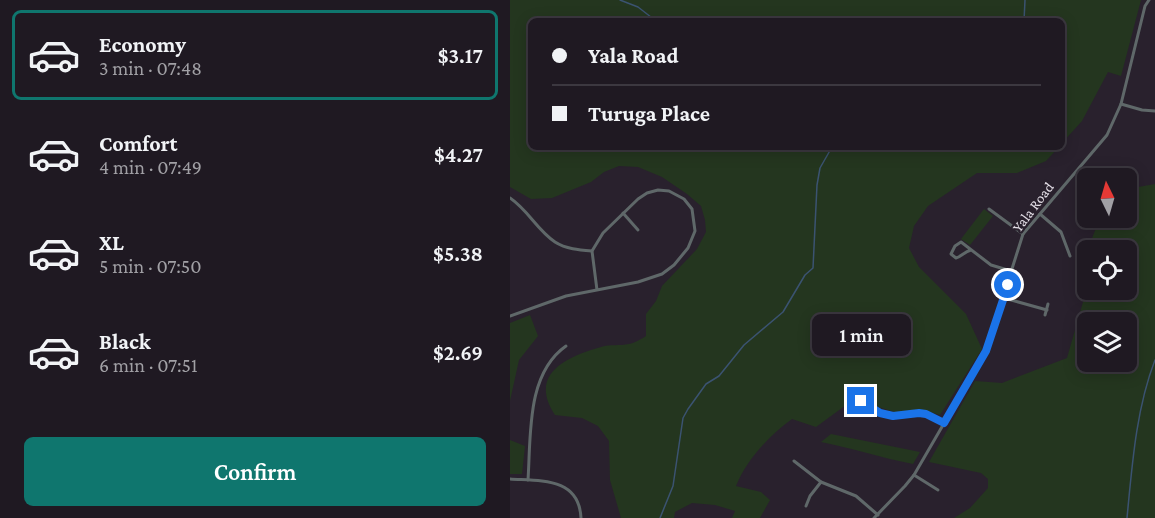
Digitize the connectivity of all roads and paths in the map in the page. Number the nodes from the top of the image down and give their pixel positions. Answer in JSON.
{"nodes":[{"id":1,"x":1149,"y":0,"type":"edge"},
{"id":2,"x":1121,"y":104,"type":"junction"},
{"id":3,"x":1155,"y":111,"type":"edge"},
{"id":4,"x":510,"y":198,"type":"edge"},
{"id":5,"x":989,"y":209,"type":"dead end"},
{"id":6,"x":623,"y":213,"type":"junction"},
{"id":7,"x":1040,"y":214,"type":"junction"},
{"id":8,"x":638,"y":230,"type":"dead end"},
{"id":9,"x":1023,"y":234,"type":"junction"},
{"id":10,"x":971,"y":250,"type":"junction"},
{"id":11,"x":592,"y":251,"type":"junction"},
{"id":12,"x":1070,"y":256,"type":"dead end"},
{"id":13,"x":1012,"y":271,"type":"junction"},
{"id":14,"x":597,"y":290,"type":"junction"},
{"id":15,"x":1004,"y":298,"type":"junction"},
{"id":16,"x":1048,"y":304,"type":"dead end"},
{"id":17,"x":1047,"y":310,"type":"junction"},
{"id":18,"x":1045,"y":315,"type":"dead end"},
{"id":19,"x":510,"y":316,"type":"edge"},
{"id":20,"x":566,"y":346,"type":"dead end"},
{"id":21,"x":861,"y":401,"type":"dead end"},
{"id":22,"x":944,"y":423,"type":"junction"},
{"id":23,"x":794,"y":461,"type":"dead end"},
{"id":24,"x":914,"y":475,"type":"junction"},
{"id":25,"x":510,"y":479,"type":"edge"},
{"id":26,"x":528,"y":480,"type":"junction"},
{"id":27,"x":821,"y":482,"type":"junction"},
{"id":28,"x":938,"y":490,"type":"dead end"},
{"id":29,"x":806,"y":506,"type":"dead end"},
{"id":30,"x":876,"y":516,"type":"edge"},
{"id":31,"x":581,"y":518,"type":"edge"}],
"edges":[{"from":1,"to":2,"type":"street","name":"Yala Road"},
{"from":2,"to":3,"type":"street"},
{"from":2,"to":7,"type":"street","name":"Yala Road"},
{"from":4,"to":11,"type":"street"},
{"from":5,"to":9,"type":"street"},
{"from":6,"to":8,"type":"street"},
{"from":6,"to":11,"type":"street"},
{"from":6,"to":14,"type":"street"},
{"from":7,"to":9,"type":"street","name":"Yala Road"},
{"from":7,"to":12,"type":"street"},
{"from":9,"to":13,"type":"street","name":"Yala Road"},
{"from":10,"to":10,"type":"street"},
{"from":10,"to":13,"type":"street"},
{"from":11,"to":14,"type":"street"},
{"from":13,"to":15,"type":"street","name":"Yala Road"},
{"from":14,"to":19,"type":"street"},
{"from":15,"to":17,"type":"street"},
{"from":15,"to":22,"type":"street","name":"Yala Road"},
{"from":16,"to":17,"type":"street"},
{"from":17,"to":18,"type":"street"},
{"from":20,"to":26,"type":"street"},
{"from":21,"to":22,"type":"street"},
{"from":22,"to":24,"type":"street","name":"Yala Road"},
{"from":23,"to":27,"type":"street"},
{"from":24,"to":28,"type":"street"},
{"from":24,"to":30,"type":"street","name":"Yala Road"},
{"from":25,"to":26,"type":"street"},
{"from":26,"to":31,"type":"street"},
{"from":27,"to":29,"type":"street"},
{"from":27,"to":30,"type":"street"}]}
